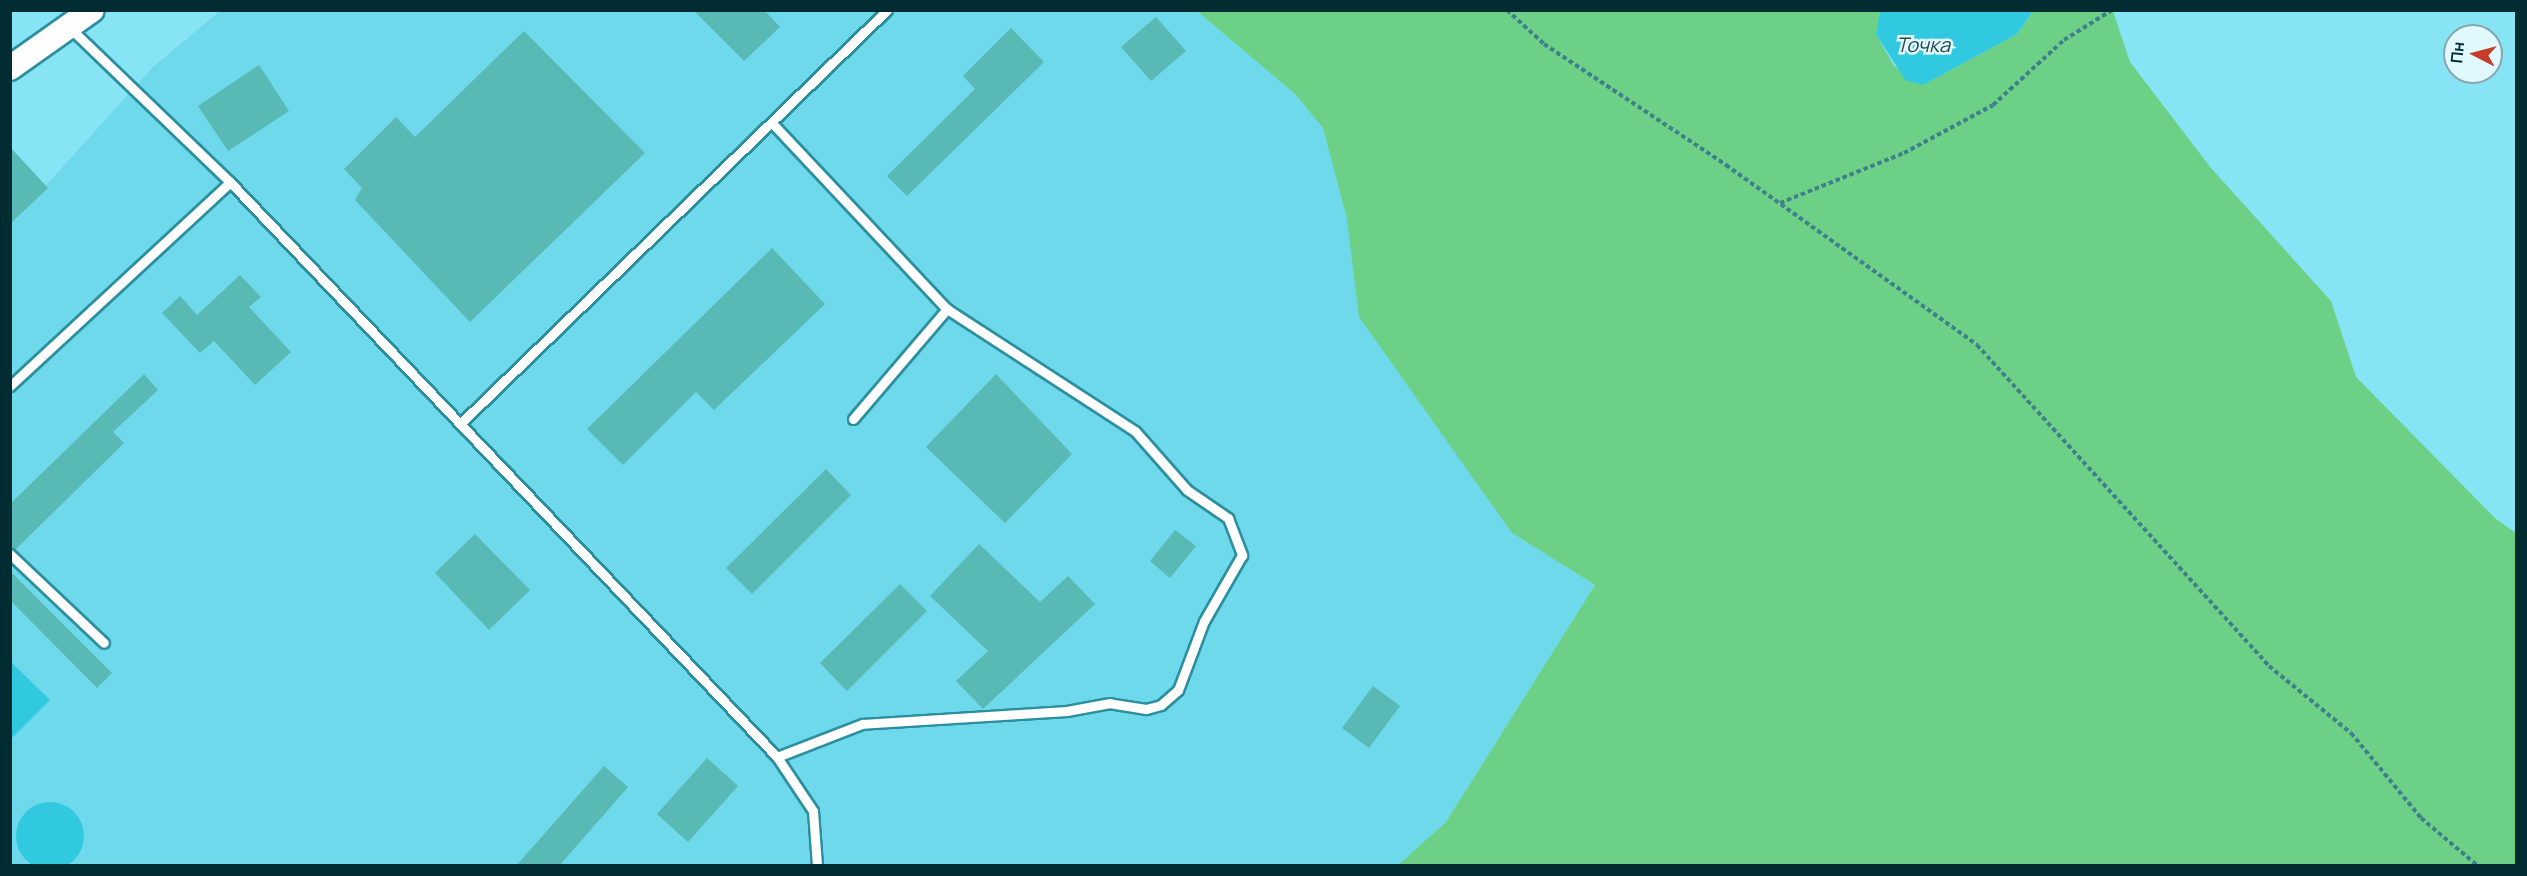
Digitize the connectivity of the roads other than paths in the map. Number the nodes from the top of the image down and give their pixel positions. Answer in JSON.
{"nodes":[{"id":1,"x":887,"y":10,"type":"edge"},
{"id":2,"x":79,"y":17,"type":"edge"},
{"id":3,"x":10,"y":68,"type":"edge"},
{"id":4,"x":773,"y":124,"type":"junction"},
{"id":5,"x":230,"y":182,"type":"junction"},
{"id":6,"x":947,"y":309,"type":"junction"},
{"id":7,"x":10,"y":387,"type":"edge"},
{"id":8,"x":853,"y":419,"type":"dead end"},
{"id":9,"x":461,"y":423,"type":"junction"},
{"id":10,"x":10,"y":554,"type":"edge"},
{"id":11,"x":104,"y":643,"type":"dead end"},
{"id":12,"x":777,"y":757,"type":"junction"},
{"id":13,"x":817,"y":866,"type":"edge"}],
"edges":[{"from":1,"to":4,"type":"lane"},
{"from":2,"to":3,"type":"street"},
{"from":2,"to":5,"type":"lane"},
{"from":4,"to":6,"type":"lane"},
{"from":4,"to":9,"type":"lane"},
{"from":5,"to":7,"type":"lane"},
{"from":5,"to":9,"type":"lane"},
{"from":6,"to":8,"type":"lane"},
{"from":6,"to":12,"type":"lane"},
{"from":9,"to":12,"type":"lane"},
{"from":10,"to":11,"type":"lane"},
{"from":12,"to":13,"type":"lane"}]}
